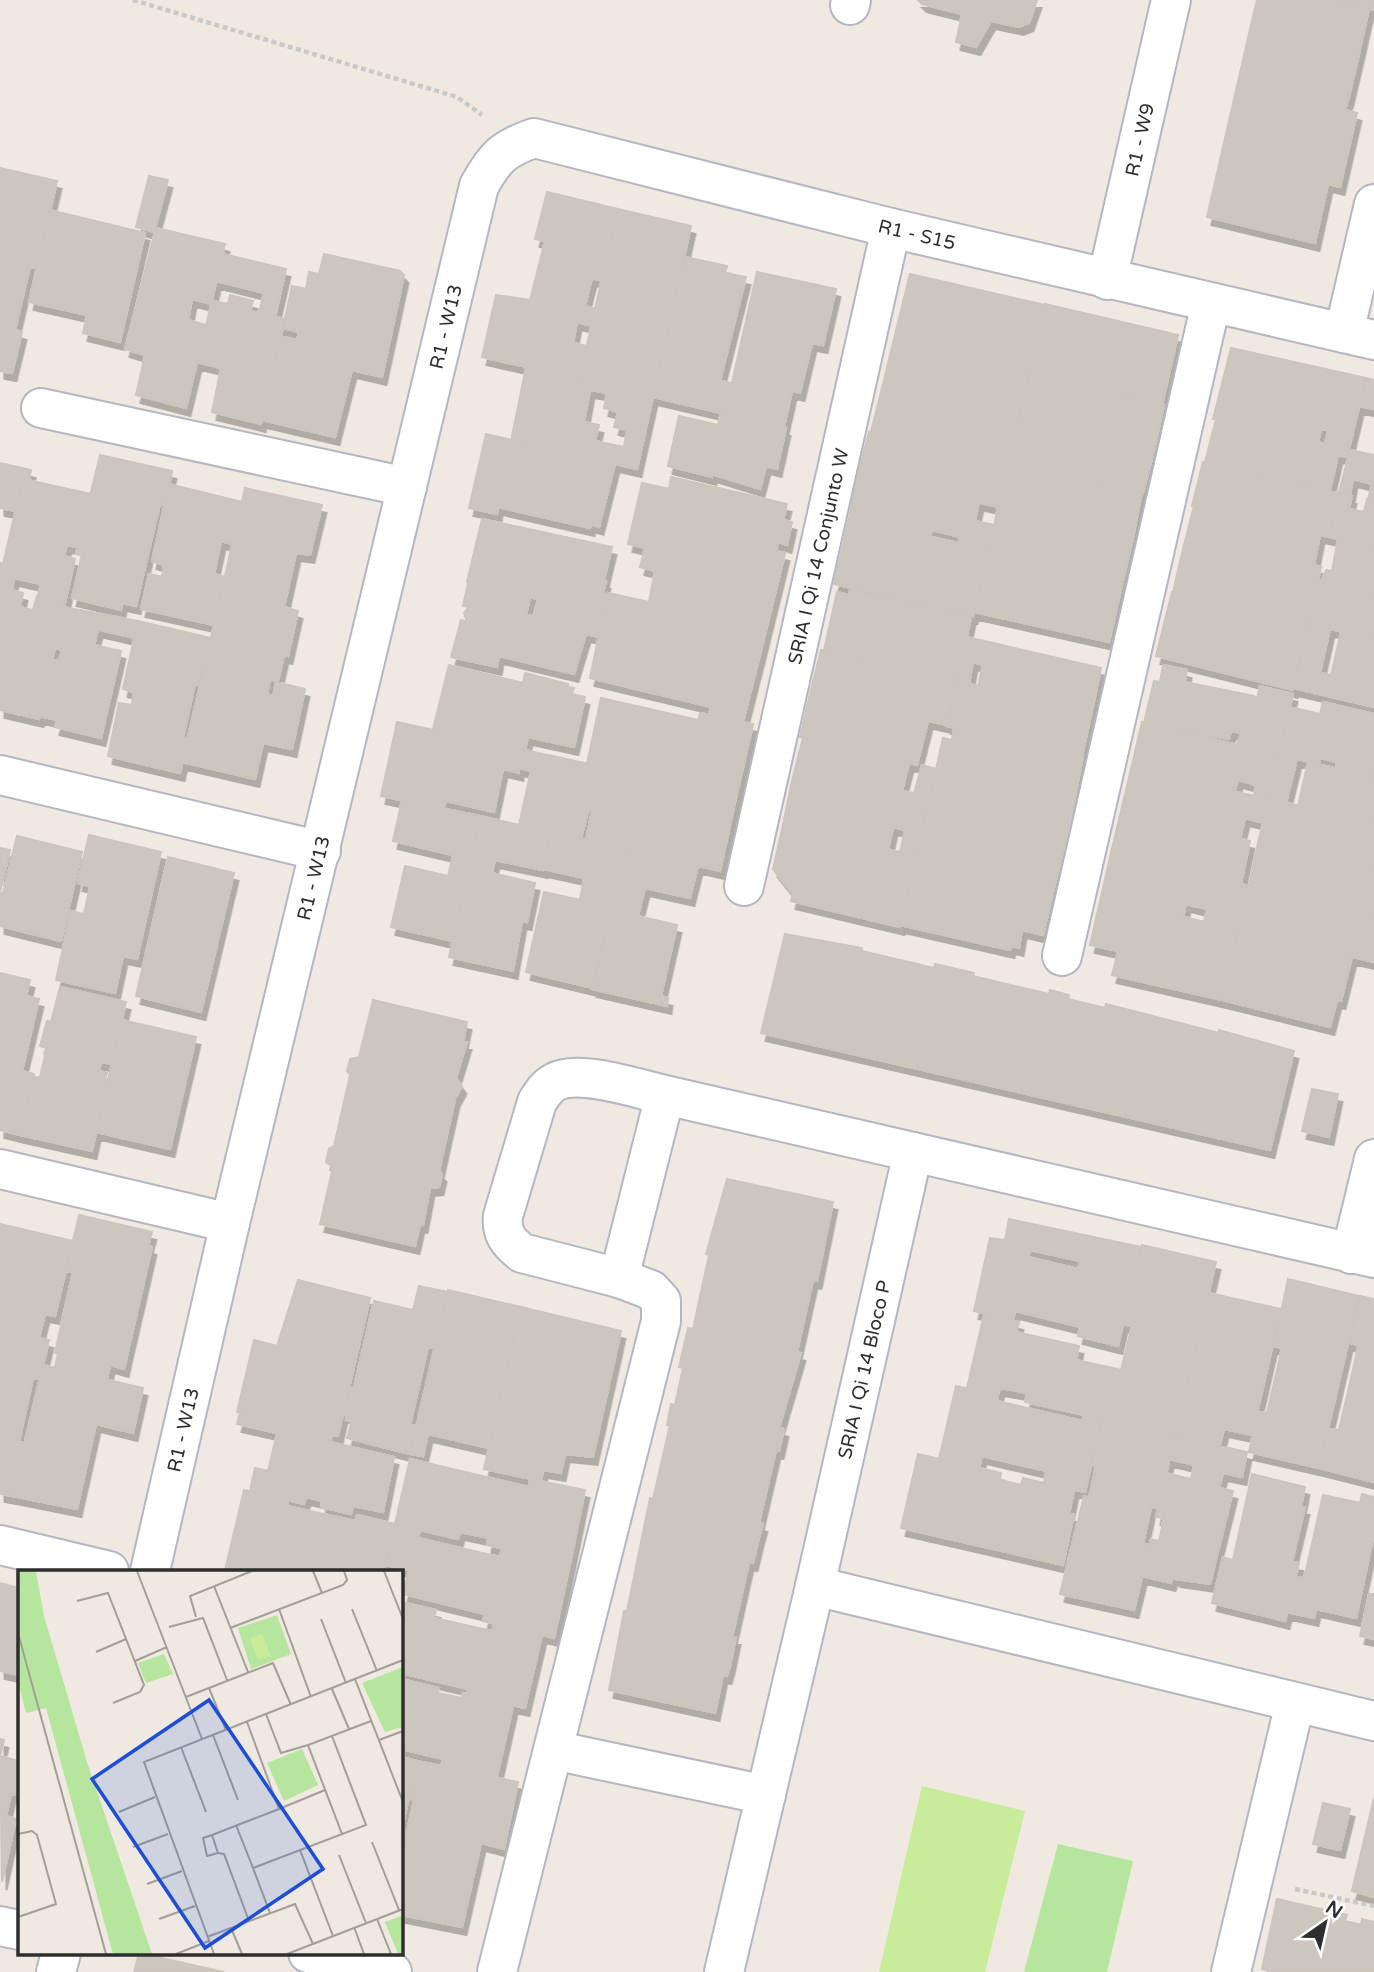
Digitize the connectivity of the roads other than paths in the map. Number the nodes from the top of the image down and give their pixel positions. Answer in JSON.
{"nodes":[{"id":1,"x":1171,"y":0,"type":"edge"},
{"id":2,"x":479,"y":186,"type":"joint"},
{"id":3,"x":1374,"y":204,"type":"edge"},
{"id":4,"x":891,"y":228,"type":"junction"},
{"id":5,"x":1107,"y":280,"type":"junction"},
{"id":6,"x":1212,"y":303,"type":"junction"},
{"id":7,"x":1359,"y":337,"type":"edge"},
{"id":8,"x":41,"y":408,"type":"dead end"},
{"id":9,"x":407,"y":487,"type":"junction"},
{"id":10,"x":0,"y":775,"type":"edge"},
{"id":11,"x":321,"y":851,"type":"junction"},
{"id":12,"x":744,"y":886,"type":"dead end"},
{"id":13,"x":1062,"y":956,"type":"dead end"},
{"id":14,"x":665,"y":1095,"type":"junction"},
{"id":15,"x":913,"y":1152,"type":"junction"},
{"id":16,"x":1374,"y":1159,"type":"edge"},
{"id":17,"x":0,"y":1169,"type":"edge"},
{"id":18,"x":230,"y":1223,"type":"junction"},
{"id":19,"x":1363,"y":1256,"type":"edge"},
{"id":20,"x":619,"y":1278,"type":"junction"},
{"id":21,"x":0,"y":1545,"type":"edge"},
{"id":22,"x":105,"y":1570,"type":"edge"},
{"id":23,"x":150,"y":1570,"type":"edge"},
{"id":24,"x":815,"y":1586,"type":"junction"},
{"id":25,"x":1295,"y":1703,"type":"junction"},
{"id":26,"x":1374,"y":1721,"type":"edge"},
{"id":27,"x":553,"y":1749,"type":"junction"},
{"id":28,"x":766,"y":1795,"type":"junction"},
{"id":29,"x":0,"y":1926,"type":"edge"},
{"id":30,"x":18,"y":1930,"type":"edge"},
{"id":31,"x":61,"y":1954,"type":"edge"},
{"id":32,"x":312,"y":1960,"type":"edge"},
{"id":33,"x":56,"y":1972,"type":"edge"},
{"id":34,"x":392,"y":1972,"type":"edge"},
{"id":35,"x":497,"y":1972,"type":"edge"},
{"id":36,"x":724,"y":1972,"type":"edge"},
{"id":37,"x":1231,"y":1972,"type":"edge"}],
"edges":[{"from":1,"to":5,"type":"street","name":"R1 - W9"},
{"from":2,"to":4,"type":"street","name":"R1 - S15"},
{"from":2,"to":9,"type":"street","name":"R1 - W13"},
{"from":3,"to":7,"type":"street"},
{"from":4,"to":5,"type":"street","name":"R1 - S15"},
{"from":4,"to":12,"type":"street","name":"SRIA I Qi 14 Conjunto W"},
{"from":5,"to":6,"type":"street","name":"R1 - S15"},
{"from":6,"to":7,"type":"street","name":"R1 - S15"},
{"from":6,"to":13,"type":"street"},
{"from":8,"to":9,"type":"street"},
{"from":9,"to":11,"type":"street","name":"R1 - W13"},
{"from":10,"to":11,"type":"street"},
{"from":11,"to":18,"type":"street","name":"R1 - W13"},
{"from":14,"to":15,"type":"street"},
{"from":14,"to":20,"type":"street"},
{"from":14,"to":20,"type":"street"},
{"from":15,"to":19,"type":"street"},
{"from":15,"to":24,"type":"street","name":"SRIA I Qi 14 Bloco P"},
{"from":16,"to":19,"type":"street"},
{"from":17,"to":18,"type":"street"},
{"from":18,"to":23,"type":"street","name":"R1 - W13"},
{"from":20,"to":27,"type":"street"},
{"from":21,"to":22,"type":"street"},
{"from":24,"to":25,"type":"street"},
{"from":24,"to":28,"type":"street","name":"SRIA I Qi 14 Bloco P"},
{"from":25,"to":26,"type":"street"},
{"from":25,"to":37,"type":"street"},
{"from":27,"to":28,"type":"street"},
{"from":27,"to":35,"type":"street"},
{"from":28,"to":36,"type":"street","name":"SRIA I Qi 14 Bloco P"},
{"from":29,"to":30,"type":"street"},
{"from":31,"to":33,"type":"street"},
{"from":32,"to":34,"type":"street"}]}
